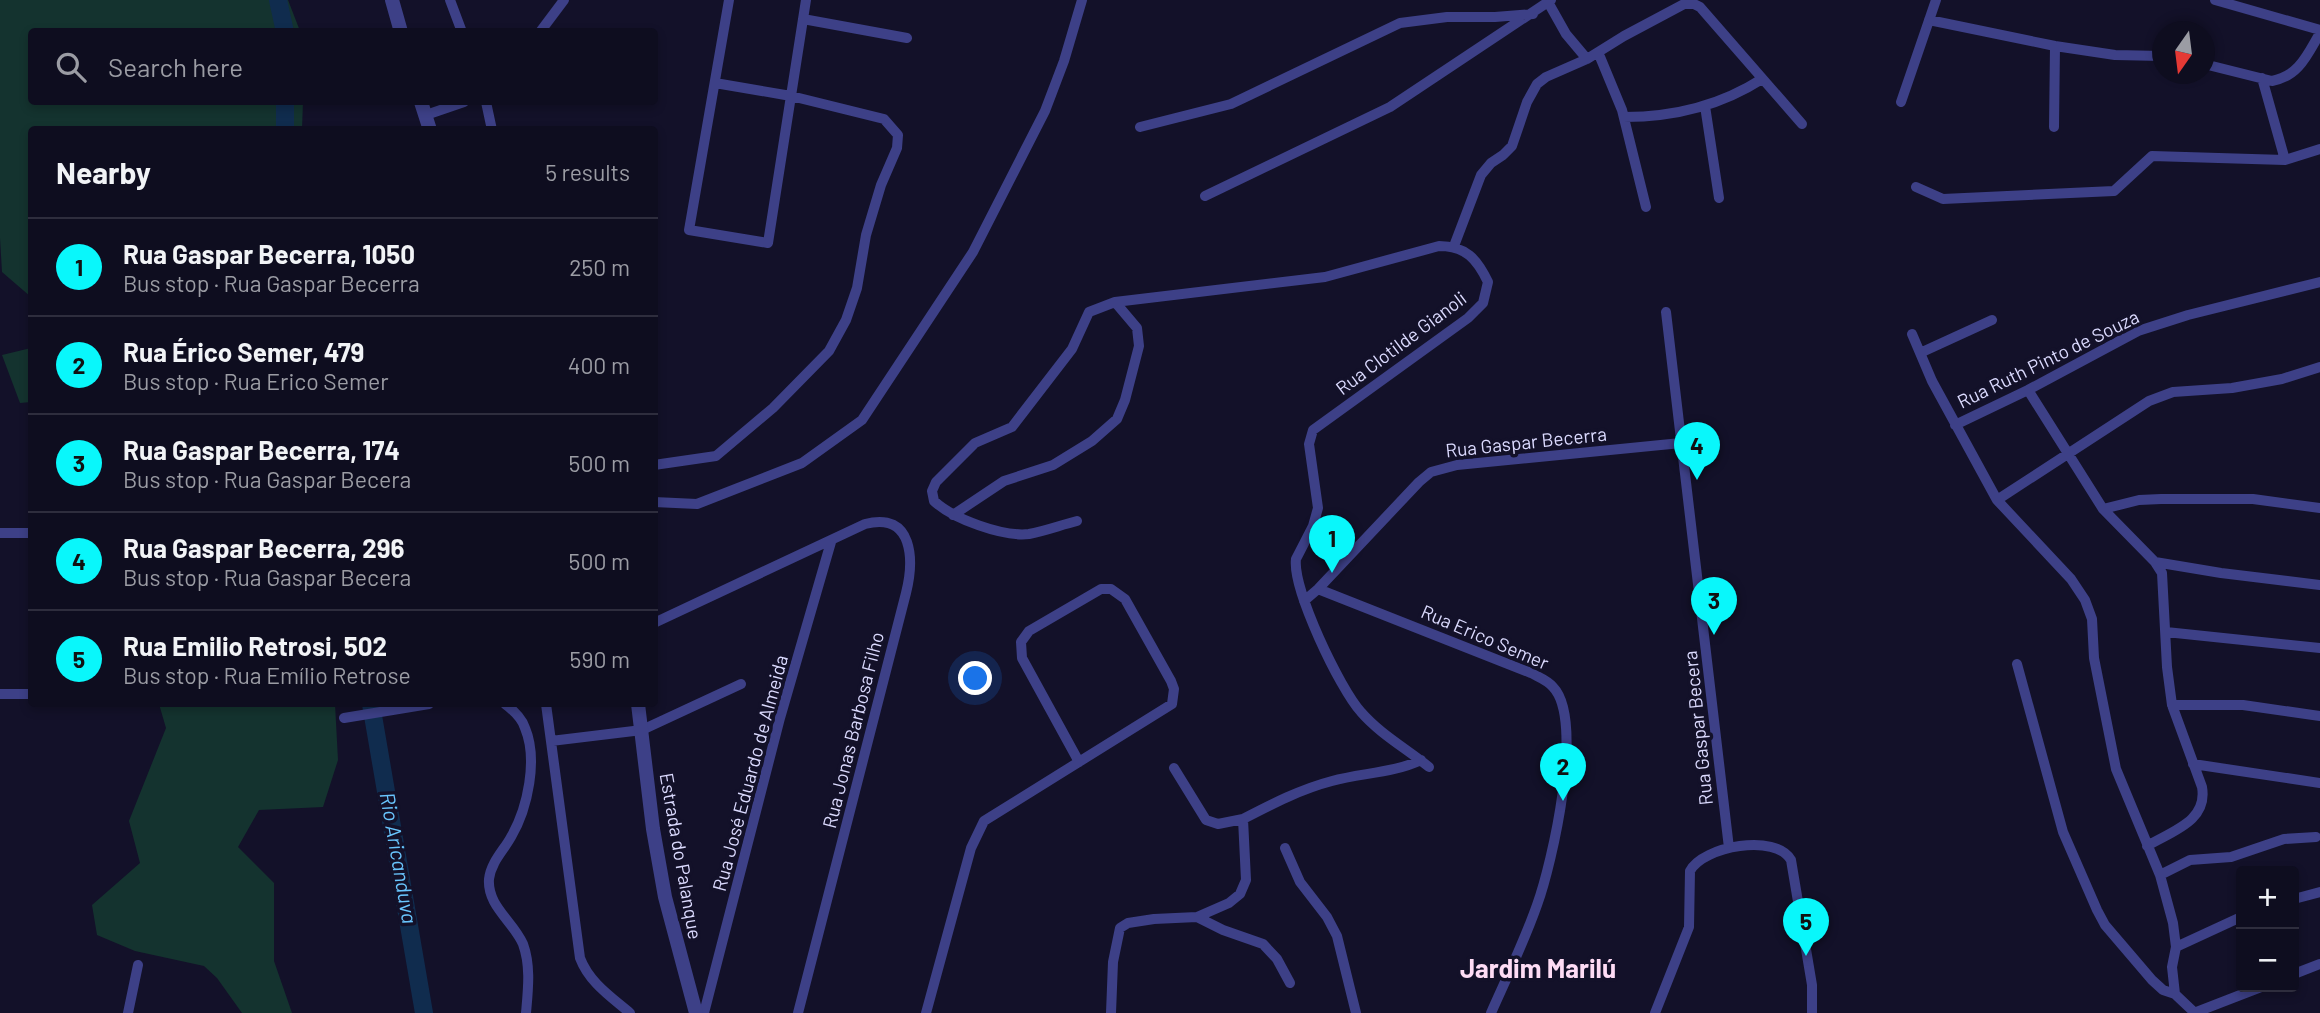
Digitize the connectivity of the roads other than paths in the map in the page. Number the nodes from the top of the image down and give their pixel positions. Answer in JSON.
{"nodes":[{"id":1,"x":392,"y":0,"type":"edge"},
{"id":2,"x":450,"y":0,"type":"edge"},
{"id":3,"x":549,"y":0,"type":"edge"},
{"id":4,"x":729,"y":0,"type":"edge"},
{"id":5,"x":806,"y":0,"type":"edge"},
{"id":6,"x":1082,"y":0,"type":"edge"},
{"id":7,"x":1936,"y":0,"type":"edge"},
{"id":8,"x":2216,"y":0,"type":"edge"},
{"id":9,"x":1550,"y":1,"type":"edge"},
{"id":10,"x":560,"y":5,"type":"edge"},
{"id":11,"x":1533,"y":13,"type":"junction"},
{"id":12,"x":803,"y":19,"type":"junction"},
{"id":13,"x":1929,"y":20,"type":"junction"},
{"id":14,"x":400,"y":28,"type":"edge"},
{"id":15,"x":460,"y":28,"type":"edge"},
{"id":16,"x":543,"y":28,"type":"edge"},
{"id":17,"x":2320,"y":32,"type":"edge"},
{"id":18,"x":906,"y":38,"type":"dead end"},
{"id":19,"x":2055,"y":46,"type":"junction"},
{"id":20,"x":1598,"y":52,"type":"junction"},
{"id":21,"x":2152,"y":56,"type":"edge"},
{"id":22,"x":1587,"y":59,"type":"junction"},
{"id":23,"x":2215,"y":67,"type":"edge"},
{"id":24,"x":2262,"y":78,"type":"junction"},
{"id":25,"x":1762,"y":79,"type":"junction"},
{"id":26,"x":715,"y":83,"type":"junction"},
{"id":27,"x":791,"y":96,"type":"junction"},
{"id":28,"x":1901,"y":102,"type":"dead end"},
{"id":29,"x":444,"y":105,"type":"edge"},
{"id":30,"x":487,"y":105,"type":"edge"},
{"id":31,"x":1705,"y":106,"type":"junction"},
{"id":32,"x":424,"y":108,"type":"edge"},
{"id":33,"x":1624,"y":117,"type":"junction"},
{"id":34,"x":1802,"y":124,"type":"dead end"},
{"id":35,"x":429,"y":126,"type":"edge"},
{"id":36,"x":491,"y":126,"type":"edge"},
{"id":37,"x":1140,"y":127,"type":"dead end"},
{"id":38,"x":2054,"y":127,"type":"dead end"},
{"id":39,"x":2320,"y":149,"type":"edge"},
{"id":40,"x":2285,"y":160,"type":"junction"},
{"id":41,"x":1916,"y":187,"type":"dead end"},
{"id":42,"x":1205,"y":196,"type":"dead end"},
{"id":43,"x":1719,"y":198,"type":"dead end"},
{"id":44,"x":1646,"y":207,"type":"dead end"},
{"id":45,"x":1454,"y":246,"type":"junction"},
{"id":46,"x":2320,"y":282,"type":"edge"},
{"id":47,"x":1115,"y":302,"type":"junction"},
{"id":48,"x":1666,"y":312,"type":"dead end"},
{"id":49,"x":1992,"y":320,"type":"dead end"},
{"id":50,"x":1912,"y":334,"type":"dead end"},
{"id":51,"x":1920,"y":353,"type":"junction"},
{"id":52,"x":2320,"y":367,"type":"edge"},
{"id":53,"x":2028,"y":390,"type":"junction"},
{"id":54,"x":1955,"y":425,"type":"junction"},
{"id":55,"x":1681,"y":443,"type":"junction"},
{"id":56,"x":2068,"y":455,"type":"junction"},
{"id":57,"x":658,"y":464,"type":"edge"},
{"id":58,"x":1997,"y":500,"type":"junction"},
{"id":59,"x":658,"y":502,"type":"edge"},
{"id":60,"x":2320,"y":508,"type":"edge"},
{"id":61,"x":2103,"y":509,"type":"junction"},
{"id":62,"x":953,"y":515,"type":"junction"},
{"id":63,"x":1077,"y":521,"type":"dead end"},
{"id":64,"x":0,"y":533,"type":"edge"},
{"id":65,"x":28,"y":533,"type":"edge"},
{"id":66,"x":831,"y":542,"type":"junction"},
{"id":67,"x":2155,"y":562,"type":"junction"},
{"id":68,"x":2320,"y":585,"type":"edge"},
{"id":69,"x":1318,"y":589,"type":"junction"},
{"id":70,"x":1304,"y":601,"type":"junction"},
{"id":71,"x":658,"y":622,"type":"edge"},
{"id":72,"x":2166,"y":632,"type":"junction"},
{"id":73,"x":2320,"y":648,"type":"edge"},
{"id":74,"x":2017,"y":664,"type":"dead end"},
{"id":75,"x":741,"y":684,"type":"dead end"},
{"id":76,"x":0,"y":694,"type":"edge"},
{"id":77,"x":28,"y":694,"type":"edge"},
{"id":78,"x":2172,"y":705,"type":"junction"},
{"id":79,"x":413,"y":707,"type":"edge"},
{"id":80,"x":508,"y":707,"type":"edge"},
{"id":81,"x":546,"y":707,"type":"edge"},
{"id":82,"x":638,"y":707,"type":"edge"},
{"id":83,"x":2320,"y":716,"type":"edge"},
{"id":84,"x":344,"y":718,"type":"dead end"},
{"id":85,"x":642,"y":730,"type":"junction"},
{"id":86,"x":551,"y":741,"type":"junction"},
{"id":87,"x":1079,"y":762,"type":"junction"},
{"id":88,"x":2193,"y":764,"type":"junction"},
{"id":89,"x":1174,"y":768,"type":"dead end"},
{"id":90,"x":2320,"y":783,"type":"edge"},
{"id":91,"x":1243,"y":819,"type":"junction"},
{"id":92,"x":2316,"y":837,"type":"dead end"},
{"id":93,"x":2147,"y":846,"type":"junction"},
{"id":94,"x":1285,"y":848,"type":"dead end"},
{"id":95,"x":1729,"y":848,"type":"junction"},
{"id":96,"x":2160,"y":876,"type":"junction"},
{"id":97,"x":2320,"y":892,"type":"edge"},
{"id":98,"x":2299,"y":898,"type":"edge"},
{"id":99,"x":1197,"y":917,"type":"junction"},
{"id":100,"x":2236,"y":918,"type":"edge"},
{"id":101,"x":2176,"y":947,"type":"junction"},
{"id":102,"x":2320,"y":964,"type":"edge"},
{"id":103,"x":138,"y":965,"type":"dead end"},
{"id":104,"x":2299,"y":972,"type":"edge"},
{"id":105,"x":1290,"y":983,"type":"dead end"},
{"id":106,"x":2248,"y":992,"type":"edge"},
{"id":107,"x":2175,"y":994,"type":"junction"},
{"id":108,"x":128,"y":1013,"type":"edge"},
{"id":109,"x":526,"y":1013,"type":"edge"},
{"id":110,"x":630,"y":1013,"type":"edge"},
{"id":111,"x":696,"y":1013,"type":"edge"},
{"id":112,"x":704,"y":1013,"type":"edge"},
{"id":113,"x":798,"y":1013,"type":"edge"},
{"id":114,"x":926,"y":1013,"type":"edge"},
{"id":115,"x":1111,"y":1013,"type":"edge"},
{"id":116,"x":1356,"y":1013,"type":"edge"},
{"id":117,"x":1492,"y":1013,"type":"edge"},
{"id":118,"x":1655,"y":1013,"type":"edge"},
{"id":119,"x":1812,"y":1013,"type":"edge"},
{"id":120,"x":2194,"y":1013,"type":"edge"}],
"edges":[{"from":1,"to":14,"type":"street"},
{"from":2,"to":15,"type":"street"},
{"from":3,"to":10,"type":"street"},
{"from":4,"to":26,"type":"street"},
{"from":5,"to":12,"type":"street"},
{"from":6,"to":59,"type":"street"},
{"from":7,"to":13,"type":"street"},
{"from":8,"to":17,"type":"street"},
{"from":9,"to":11,"type":"street"},
{"from":9,"to":22,"type":"street"},
{"from":10,"to":16,"type":"street"},
{"from":11,"to":37,"type":"street"},
{"from":11,"to":42,"type":"street"},
{"from":12,"to":18,"type":"street"},
{"from":12,"to":27,"type":"street"},
{"from":13,"to":19,"type":"street"},
{"from":13,"to":28,"type":"street"},
{"from":17,"to":24,"type":"street"},
{"from":19,"to":21,"type":"street"},
{"from":19,"to":38,"type":"street"},
{"from":20,"to":22,"type":"street"},
{"from":20,"to":25,"type":"street"},
{"from":20,"to":33,"type":"street"},
{"from":22,"to":45,"type":"street"},
{"from":23,"to":24,"type":"street"},
{"from":24,"to":40,"type":"street"},
{"from":25,"to":31,"type":"street"},
{"from":25,"to":34,"type":"street"},
{"from":26,"to":27,"type":"street"},
{"from":26,"to":27,"type":"street"},
{"from":27,"to":57,"type":"street"},
{"from":29,"to":32,"type":"street"},
{"from":30,"to":36,"type":"street"},
{"from":31,"to":33,"type":"street"},
{"from":31,"to":43,"type":"street"},
{"from":32,"to":35,"type":"street"},
{"from":33,"to":44,"type":"street"},
{"from":39,"to":40,"type":"street"},
{"from":40,"to":41,"type":"street"},
{"from":45,"to":47,"type":"street"},
{"from":45,"to":70,"type":"street","name":"Rua Clotilde Gianoli"},
{"from":46,"to":53,"type":"street","name":"Rua Ruth Pinto de Souza"},
{"from":47,"to":62,"type":"street"},
{"from":47,"to":62,"type":"street"},
{"from":48,"to":55,"type":"street","name":"Rua Gaspar Becera"},
{"from":49,"to":51,"type":"street"},
{"from":50,"to":51,"type":"street"},
{"from":51,"to":54,"type":"street"},
{"from":52,"to":56,"type":"street"},
{"from":53,"to":54,"type":"street","name":"Rua Ruth Pinto de Souza"},
{"from":53,"to":56,"type":"street"},
{"from":54,"to":58,"type":"street"},
{"from":55,"to":69,"type":"street","name":"Rua Gaspar Becerra"},
{"from":55,"to":95,"type":"street","name":"Rua Gaspar Becera"},
{"from":56,"to":58,"type":"street"},
{"from":56,"to":61,"type":"street"},
{"from":58,"to":93,"type":"street"},
{"from":60,"to":61,"type":"street"},
{"from":61,"to":67,"type":"street"},
{"from":62,"to":63,"type":"street"},
{"from":64,"to":65,"type":"street"},
{"from":66,"to":71,"type":"street","name":"Rua Jonas Barbosa Filho"},
{"from":66,"to":112,"type":"street","name":"Rua José Eduardo de Almeida"},
{"from":66,"to":113,"type":"street","name":"Rua Jonas Barbosa Filho"},
{"from":67,"to":68,"type":"street"},
{"from":67,"to":72,"type":"street"},
{"from":69,"to":70,"type":"street","name":"Rua Gaspar Becerra"},
{"from":69,"to":117,"type":"street","name":"Rua Erico Semer"},
{"from":70,"to":91,"type":"street"},
{"from":72,"to":73,"type":"street"},
{"from":72,"to":78,"type":"street"},
{"from":74,"to":107,"type":"street"},
{"from":75,"to":85,"type":"street"},
{"from":76,"to":77,"type":"street"},
{"from":78,"to":83,"type":"street"},
{"from":78,"to":88,"type":"street"},
{"from":79,"to":84,"type":"street"},
{"from":80,"to":109,"type":"street"},
{"from":81,"to":86,"type":"street"},
{"from":82,"to":85,"type":"street","name":"Estrada do Palanque"},
{"from":85,"to":86,"type":"street"},
{"from":85,"to":111,"type":"street","name":"Estrada do Palanque"},
{"from":86,"to":110,"type":"street"},
{"from":87,"to":87,"type":"street"},
{"from":87,"to":114,"type":"street"},
{"from":88,"to":90,"type":"street"},
{"from":88,"to":93,"type":"street"},
{"from":89,"to":91,"type":"street"},
{"from":91,"to":99,"type":"street"},
{"from":92,"to":96,"type":"street"},
{"from":93,"to":96,"type":"street"},
{"from":94,"to":116,"type":"street"},
{"from":95,"to":118,"type":"street"},
{"from":95,"to":119,"type":"street"},
{"from":96,"to":101,"type":"street"},
{"from":97,"to":98,"type":"street"},
{"from":99,"to":105,"type":"street"},
{"from":99,"to":115,"type":"street"},
{"from":100,"to":101,"type":"street"},
{"from":101,"to":107,"type":"street"},
{"from":102,"to":104,"type":"street"},
{"from":103,"to":108,"type":"street"},
{"from":106,"to":120,"type":"street"},
{"from":107,"to":120,"type":"street"}]}
